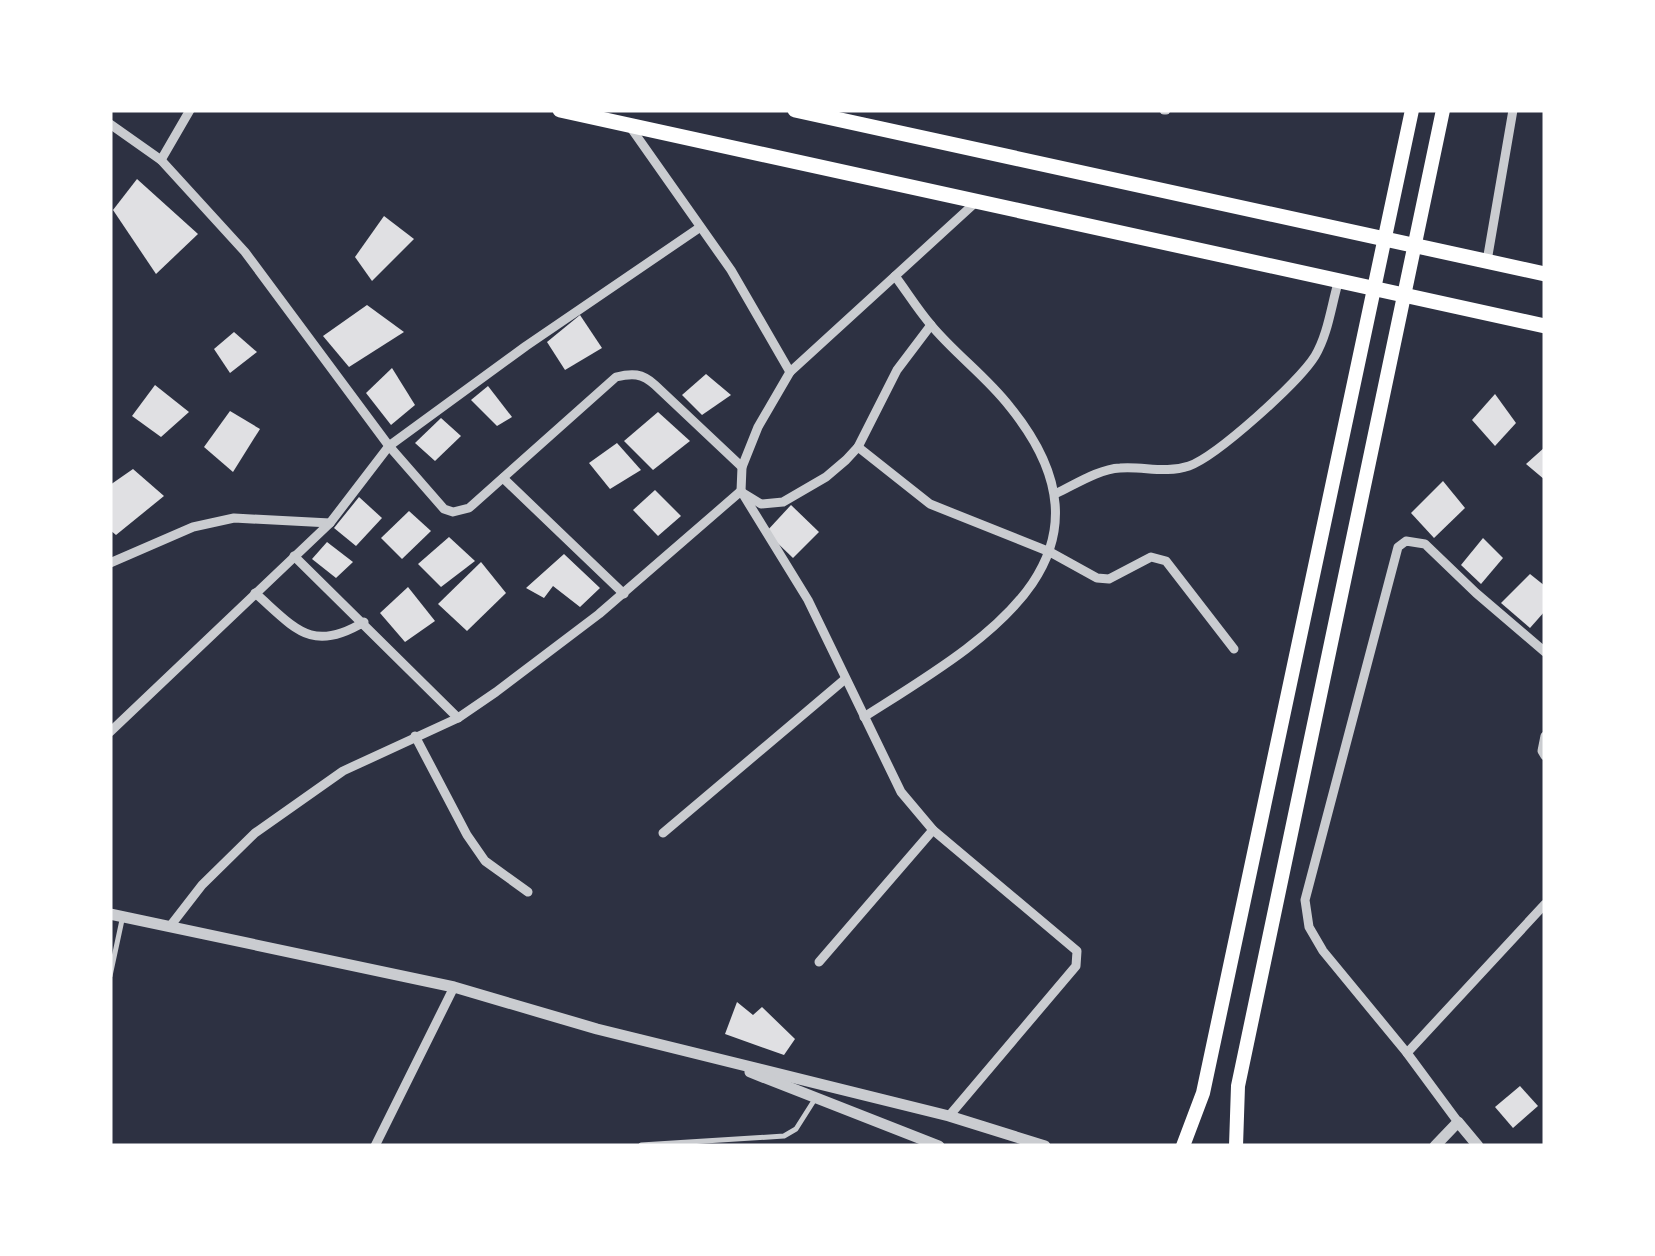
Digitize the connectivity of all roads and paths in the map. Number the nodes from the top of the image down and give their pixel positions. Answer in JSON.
{"nodes":[{"id":1,"x":190,"y":110,"type":"edge"},
{"id":2,"x":560,"y":110,"type":"edge"},
{"id":3,"x":795,"y":110,"type":"edge"},
{"id":4,"x":1412,"y":110,"type":"edge"},
{"id":5,"x":1442,"y":110,"type":"edge"},
{"id":6,"x":1512,"y":110,"type":"edge"},
{"id":7,"x":110,"y":124,"type":"edge"},
{"id":8,"x":629,"y":125,"type":"junction"},
{"id":9,"x":160,"y":160,"type":"junction"},
{"id":10,"x":976,"y":202,"type":"junction"},
{"id":11,"x":700,"y":228,"type":"junction"},
{"id":12,"x":1487,"y":261,"type":"junction"},
{"id":13,"x":1545,"y":274,"type":"edge"},
{"id":14,"x":895,"y":276,"type":"junction"},
{"id":15,"x":1338,"y":283,"type":"junction"},
{"id":16,"x":931,"y":326,"type":"junction"},
{"id":17,"x":1545,"y":326,"type":"edge"},
{"id":18,"x":790,"y":372,"type":"junction"},
{"id":19,"x":390,"y":446,"type":"junction"},
{"id":20,"x":858,"y":447,"type":"junction"},
{"id":21,"x":742,"y":467,"type":"junction"},
{"id":22,"x":502,"y":478,"type":"junction"},
{"id":23,"x":741,"y":491,"type":"junction"},
{"id":24,"x":1056,"y":493,"type":"junction"},
{"id":25,"x":330,"y":523,"type":"junction"},
{"id":26,"x":1050,"y":552,"type":"junction"},
{"id":27,"x":294,"y":556,"type":"junction"},
{"id":28,"x":110,"y":563,"type":"edge"},
{"id":29,"x":255,"y":593,"type":"junction"},
{"id":30,"x":624,"y":594,"type":"junction"},
{"id":31,"x":364,"y":622,"type":"junction"},
{"id":32,"x":1234,"y":649,"type":"dead end"},
{"id":33,"x":1545,"y":652,"type":"edge"},
{"id":34,"x":844,"y":680,"type":"junction"},
{"id":35,"x":864,"y":716,"type":"junction"},
{"id":36,"x":458,"y":718,"type":"junction"},
{"id":37,"x":110,"y":732,"type":"edge"},
{"id":38,"x":416,"y":736,"type":"junction"},
{"id":39,"x":1545,"y":736,"type":"edge"},
{"id":40,"x":1545,"y":756,"type":"edge"},
{"id":41,"x":933,"y":830,"type":"junction"},
{"id":42,"x":664,"y":833,"type":"dead end"},
{"id":43,"x":528,"y":892,"type":"dead end"},
{"id":44,"x":1545,"y":904,"type":"edge"},
{"id":45,"x":117,"y":916,"type":"edge"},
{"id":46,"x":170,"y":925,"type":"junction"},
{"id":47,"x":819,"y":962,"type":"dead end"},
{"id":48,"x":110,"y":976,"type":"edge"},
{"id":49,"x":454,"y":987,"type":"junction"},
{"id":50,"x":1407,"y":1053,"type":"junction"},
{"id":51,"x":723,"y":1061,"type":"junction"},
{"id":52,"x":815,"y":1099,"type":"junction"},
{"id":53,"x":949,"y":1116,"type":"junction"},
{"id":54,"x":1458,"y":1122,"type":"junction"},
{"id":55,"x":377,"y":1142,"type":"edge"},
{"id":56,"x":641,"y":1145,"type":"edge"},
{"id":57,"x":390,"y":1146,"type":"edge"},
{"id":58,"x":940,"y":1146,"type":"edge"},
{"id":59,"x":1045,"y":1146,"type":"edge"},
{"id":60,"x":1183,"y":1146,"type":"edge"},
{"id":61,"x":1236,"y":1146,"type":"edge"},
{"id":62,"x":1435,"y":1146,"type":"edge"},
{"id":63,"x":1478,"y":1146,"type":"edge"}],
"edges":[{"from":1,"to":9,"type":"street"},
{"from":2,"to":8,"type":"highway"},
{"from":3,"to":12,"type":"highway"},
{"from":4,"to":60,"type":"main road"},
{"from":5,"to":61,"type":"main road"},
{"from":6,"to":12,"type":"street"},
{"from":7,"to":9,"type":"street"},
{"from":8,"to":10,"type":"highway"},
{"from":8,"to":11,"type":"street"},
{"from":9,"to":19,"type":"street"},
{"from":10,"to":14,"type":"street"},
{"from":10,"to":15,"type":"highway"},
{"from":11,"to":18,"type":"street"},
{"from":11,"to":19,"type":"street"},
{"from":12,"to":13,"type":"highway"},
{"from":14,"to":16,"type":"street"},
{"from":14,"to":18,"type":"street"},
{"from":15,"to":17,"type":"highway"},
{"from":15,"to":24,"type":"street"},
{"from":16,"to":20,"type":"street"},
{"from":16,"to":24,"type":"street"},
{"from":18,"to":21,"type":"street"},
{"from":19,"to":22,"type":"street"},
{"from":19,"to":25,"type":"street"},
{"from":20,"to":23,"type":"street"},
{"from":20,"to":26,"type":"street"},
{"from":21,"to":22,"type":"street"},
{"from":21,"to":23,"type":"street"},
{"from":22,"to":30,"type":"street"},
{"from":23,"to":30,"type":"street"},
{"from":23,"to":34,"type":"street"},
{"from":24,"to":26,"type":"street"},
{"from":25,"to":27,"type":"street"},
{"from":25,"to":28,"type":"street"},
{"from":26,"to":32,"type":"street"},
{"from":26,"to":35,"type":"street"},
{"from":27,"to":29,"type":"street"},
{"from":27,"to":31,"type":"street"},
{"from":29,"to":31,"type":"street"},
{"from":29,"to":37,"type":"street"},
{"from":30,"to":36,"type":"street"},
{"from":31,"to":36,"type":"street"},
{"from":33,"to":50,"type":"street"},
{"from":34,"to":35,"type":"street"},
{"from":34,"to":42,"type":"street"},
{"from":35,"to":41,"type":"street"},
{"from":36,"to":38,"type":"street"},
{"from":38,"to":43,"type":"street"},
{"from":38,"to":46,"type":"street"},
{"from":39,"to":40,"type":"street"},
{"from":41,"to":47,"type":"street"},
{"from":41,"to":53,"type":"street"},
{"from":44,"to":50,"type":"street"},
{"from":45,"to":46,"type":"street"},
{"from":45,"to":48,"type":"lane"},
{"from":46,"to":49,"type":"street"},
{"from":49,"to":51,"type":"street"},
{"from":49,"to":55,"type":"street"},
{"from":50,"to":54,"type":"street"},
{"from":51,"to":52,"type":"street"},
{"from":51,"to":53,"type":"street"},
{"from":52,"to":56,"type":"lane"},
{"from":52,"to":58,"type":"street"},
{"from":53,"to":59,"type":"street"},
{"from":54,"to":62,"type":"street"},
{"from":54,"to":63,"type":"street"},
{"from":55,"to":57,"type":"street"}]}
